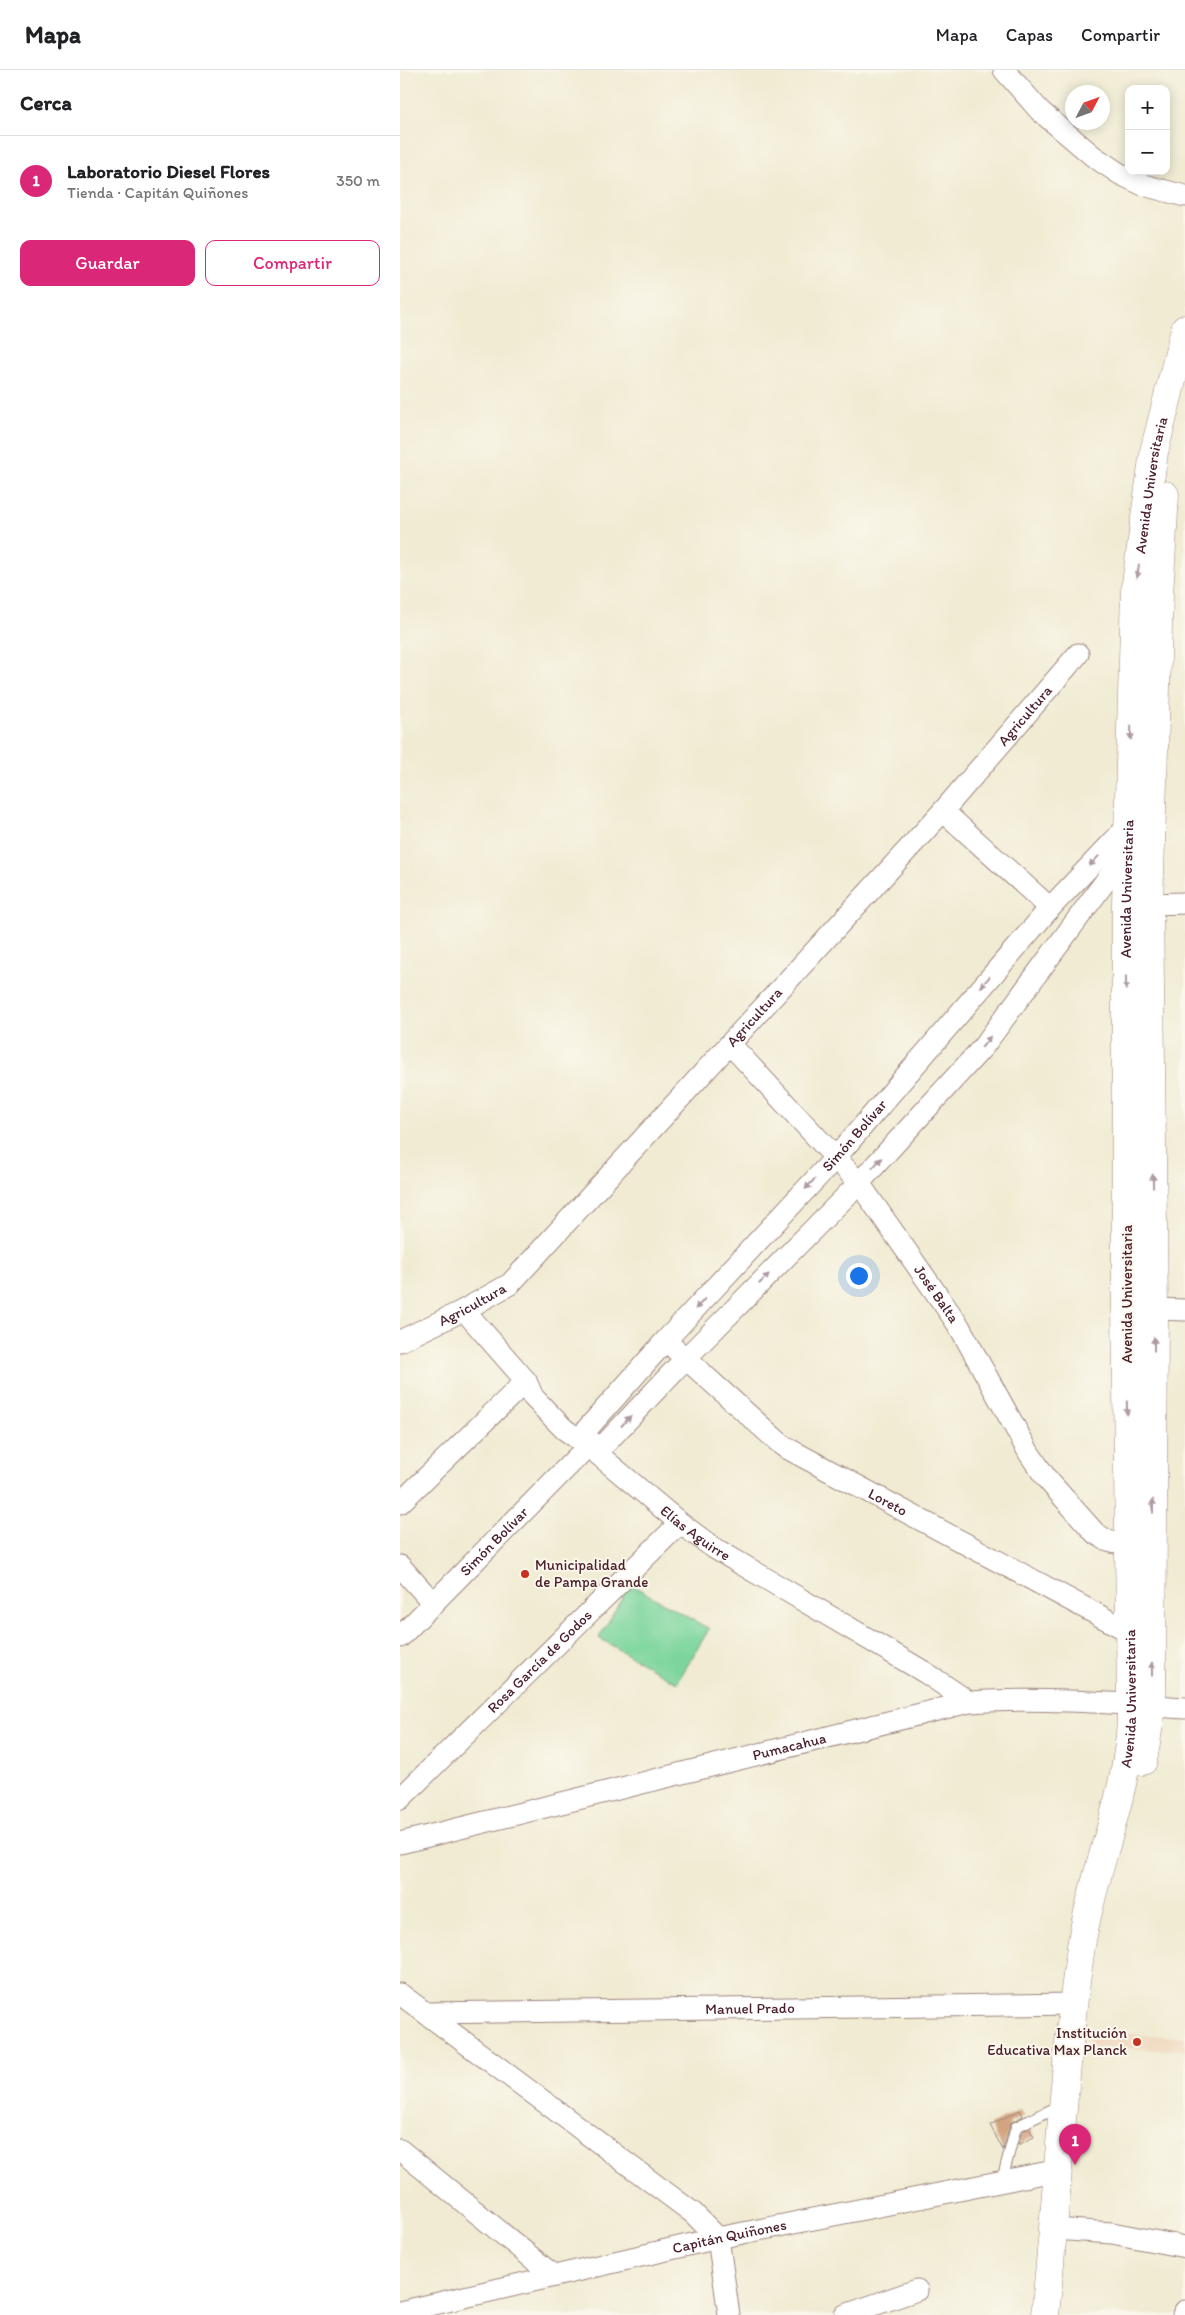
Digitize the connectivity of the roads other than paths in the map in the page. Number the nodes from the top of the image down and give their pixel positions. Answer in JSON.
{"nodes":[{"id":1,"x":1004,"y":70,"type":"edge"},
{"id":2,"x":1024,"y":79,"type":"edge"},
{"id":3,"x":1185,"y":196,"type":"edge"},
{"id":4,"x":1185,"y":329,"type":"edge"},
{"id":5,"x":1175,"y":369,"type":"junction"},
{"id":6,"x":1078,"y":654,"type":"dead end"},
{"id":7,"x":943,"y":811,"type":"junction"},
{"id":8,"x":1128,"y":839,"type":"junction"},
{"id":9,"x":1185,"y":903,"type":"edge"},
{"id":10,"x":1148,"y":904,"type":"junction"},
{"id":11,"x":1050,"y":908,"type":"junction"},
{"id":12,"x":730,"y":1044,"type":"junction"},
{"id":13,"x":836,"y":1156,"type":"junction"},
{"id":14,"x":859,"y":1183,"type":"junction"},
{"id":15,"x":1154,"y":1309,"type":"junction"},
{"id":16,"x":464,"y":1310,"type":"junction"},
{"id":17,"x":1185,"y":1310,"type":"edge"},
{"id":18,"x":666,"y":1340,"type":"junction"},
{"id":19,"x":400,"y":1341,"type":"edge"},
{"id":20,"x":685,"y":1359,"type":"junction"},
{"id":21,"x":526,"y":1382,"type":"junction"},
{"id":22,"x":588,"y":1446,"type":"junction"},
{"id":23,"x":400,"y":1503,"type":"edge"},
{"id":24,"x":680,"y":1523,"type":"junction"},
{"id":25,"x":1129,"y":1546,"type":"junction"},
{"id":26,"x":400,"y":1566,"type":"edge"},
{"id":27,"x":434,"y":1604,"type":"junction"},
{"id":28,"x":1130,"y":1632,"type":"junction"},
{"id":29,"x":400,"y":1637,"type":"edge"},
{"id":30,"x":969,"y":1702,"type":"junction"},
{"id":31,"x":1142,"y":1706,"type":"junction"},
{"id":32,"x":1185,"y":1708,"type":"edge"},
{"id":33,"x":400,"y":1799,"type":"edge"},
{"id":34,"x":400,"y":1843,"type":"edge"},
{"id":35,"x":400,"y":1994,"type":"edge"},
{"id":36,"x":1074,"y":2004,"type":"junction"},
{"id":37,"x":426,"y":2013,"type":"junction"},
{"id":38,"x":1065,"y":2103,"type":"junction"},
{"id":39,"x":400,"y":2150,"type":"edge"},
{"id":40,"x":1059,"y":2170,"type":"junction"},
{"id":41,"x":1002,"y":2180,"type":"junction"},
{"id":42,"x":1054,"y":2229,"type":"junction"},
{"id":43,"x":718,"y":2238,"type":"junction"},
{"id":44,"x":1185,"y":2248,"type":"edge"},
{"id":45,"x":554,"y":2276,"type":"junction"},
{"id":46,"x":918,"y":2290,"type":"dead end"},
{"id":47,"x":1185,"y":2311,"type":"edge"},
{"id":48,"x":400,"y":2312,"type":"edge"},
{"id":49,"x":731,"y":2314,"type":"edge"},
{"id":50,"x":845,"y":2315,"type":"edge"},
{"id":51,"x":1045,"y":2315,"type":"edge"},
{"id":52,"x":1183,"y":2315,"type":"edge"}],
"edges":[{"from":1,"to":2,"type":"street"},
{"from":2,"to":3,"type":"street"},
{"from":4,"to":5,"type":"main road"},
{"from":5,"to":8,"type":"main road","name":"Avenida Universitaria","one_way":true},
{"from":5,"to":10,"type":"main road","name":"Avenida Universitaria"},
{"from":6,"to":7,"type":"street","name":"Agricultura"},
{"from":7,"to":11,"type":"street"},
{"from":7,"to":12,"type":"street","name":"Agricultura"},
{"from":8,"to":11,"type":"street","name":"Simón Bolívar","one_way":true},
{"from":14,"to":8,"type":"street","name":"Simón Bolívar","one_way":true},
{"from":8,"to":25,"type":"main road","name":"Avenida Universitaria","one_way":true},
{"from":9,"to":10,"type":"street"},
{"from":15,"to":10,"type":"main road","name":"Avenida Universitaria","one_way":true},
{"from":11,"to":13,"type":"street","name":"Simón Bolívar","one_way":true},
{"from":12,"to":13,"type":"street","name":"José Balta"},
{"from":12,"to":16,"type":"street","name":"Agricultura"},
{"from":13,"to":14,"type":"street","name":"José Balta"},
{"from":13,"to":18,"type":"street","name":"Simón Bolívar","one_way":true},
{"from":20,"to":14,"type":"street","name":"Simón Bolívar","one_way":true},
{"from":14,"to":25,"type":"street","name":"José Balta"},
{"from":15,"to":17,"type":"street"},
{"from":31,"to":15,"type":"main road","name":"Avenida Universitaria","one_way":true},
{"from":16,"to":19,"type":"street","name":"Agricultura"},
{"from":16,"to":21,"type":"street","name":"Elías Aguirre"},
{"from":18,"to":20,"type":"street","name":"Loreto"},
{"from":18,"to":22,"type":"street","name":"Simón Bolívar"},
{"from":22,"to":20,"type":"street","name":"Simón Bolívar","one_way":true},
{"from":20,"to":28,"type":"street","name":"Loreto"},
{"from":21,"to":22,"type":"street","name":"Elías Aguirre"},
{"from":21,"to":23,"type":"street"},
{"from":22,"to":24,"type":"street","name":"Elías Aguirre"},
{"from":22,"to":27,"type":"street","name":"Simón Bolívar"},
{"from":24,"to":30,"type":"street","name":"Elías Aguirre"},
{"from":24,"to":33,"type":"street","name":"Rosa García de Godos"},
{"from":25,"to":28,"type":"main road","name":"Avenida Universitaria"},
{"from":26,"to":27,"type":"street"},
{"from":27,"to":29,"type":"street","name":"Simón Bolívar"},
{"from":28,"to":31,"type":"main road","name":"Avenida Universitaria"},
{"from":30,"to":31,"type":"street","name":"Pumacahua"},
{"from":30,"to":34,"type":"street","name":"Pumacahua"},
{"from":31,"to":32,"type":"street","name":"Pumacahua"},
{"from":31,"to":36,"type":"main road","name":"Avenida Universitaria"},
{"from":35,"to":37,"type":"street"},
{"from":36,"to":37,"type":"street","name":"Manuel Prado"},
{"from":36,"to":38,"type":"main road","name":"Avenida Universitaria"},
{"from":37,"to":43,"type":"street"},
{"from":38,"to":40,"type":"main road","name":"Avenida Universitaria"},
{"from":38,"to":41,"type":"lane"},
{"from":39,"to":45,"type":"street"},
{"from":40,"to":41,"type":"street","name":"Capitán Quiñones"},
{"from":40,"to":42,"type":"main road","name":"Avenida Universitaria"},
{"from":41,"to":43,"type":"street","name":"Capitán Quiñones"},
{"from":42,"to":44,"type":"street"},
{"from":42,"to":51,"type":"main road","name":"Avenida Universitaria"},
{"from":43,"to":45,"type":"street","name":"Capitán Quiñones"},
{"from":43,"to":49,"type":"street"},
{"from":45,"to":48,"type":"street","name":"Capitán Quiñones"},
{"from":46,"to":50,"type":"street"},
{"from":47,"to":52,"type":"street"}]}
